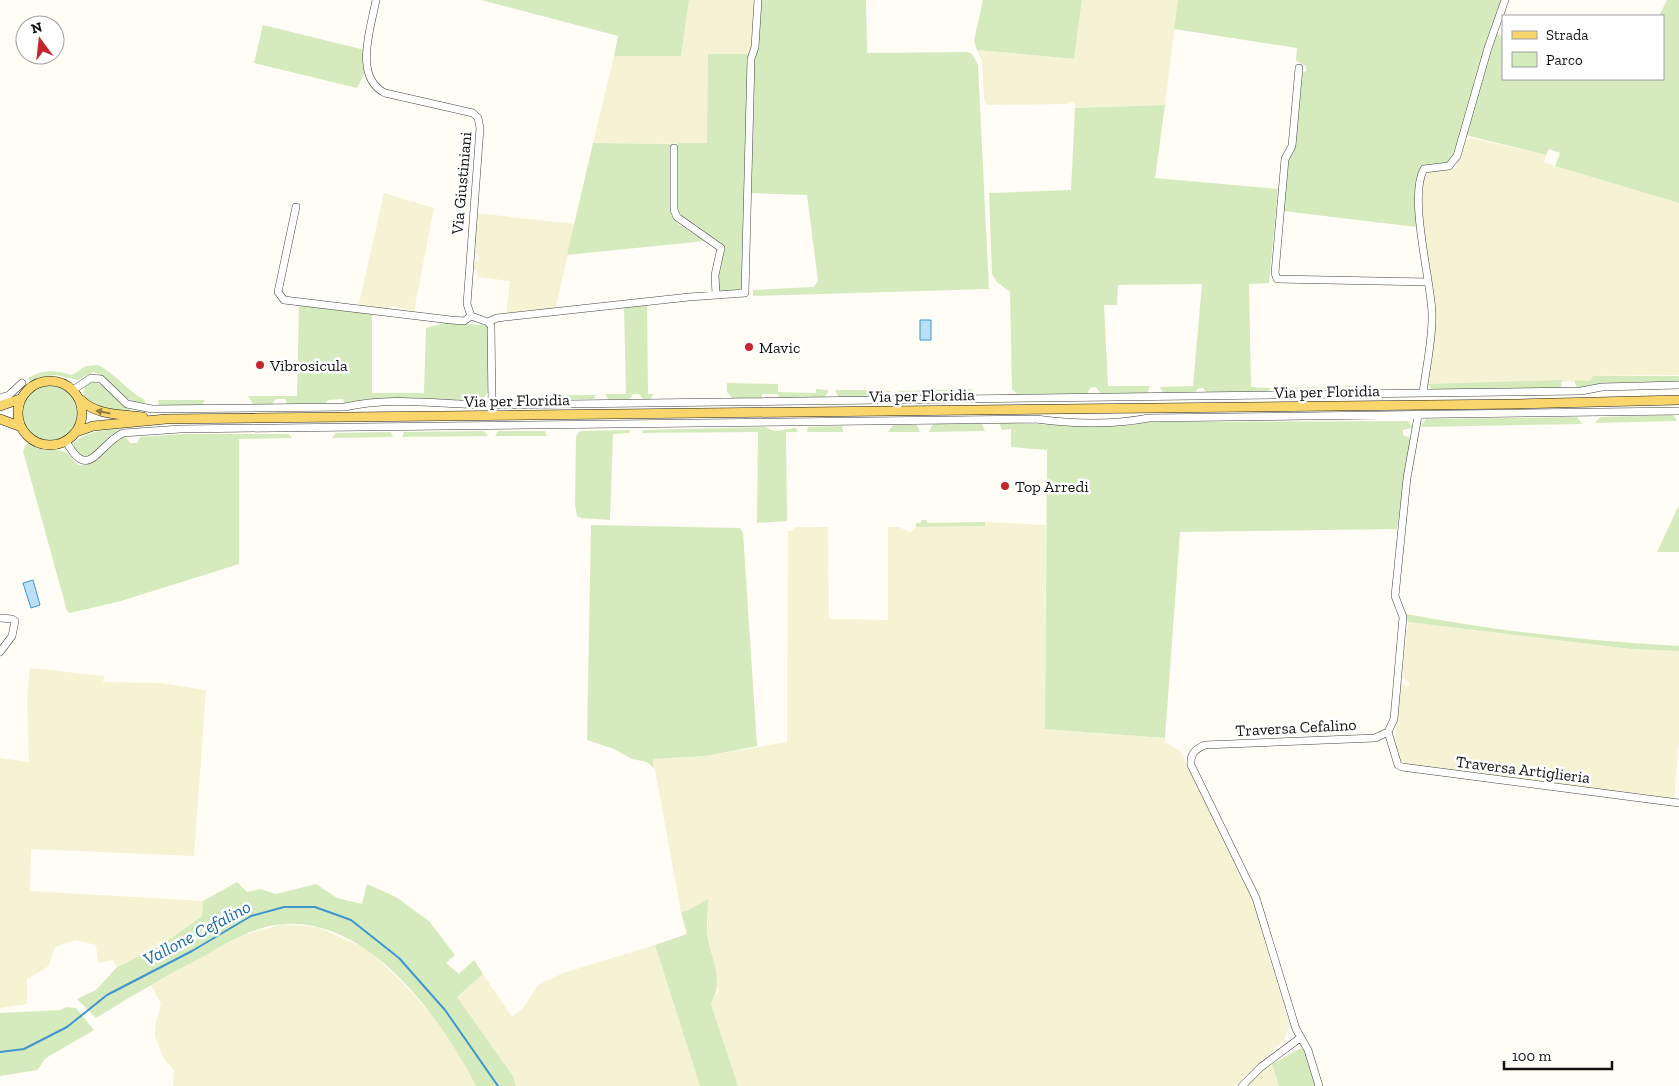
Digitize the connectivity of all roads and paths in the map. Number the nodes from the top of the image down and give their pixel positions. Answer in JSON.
{"nodes":[{"id":1,"x":376,"y":0,"type":"edge"},
{"id":2,"x":758,"y":0,"type":"edge"},
{"id":3,"x":1505,"y":0,"type":"edge"},
{"id":4,"x":1299,"y":68,"type":"dead end"},
{"id":5,"x":674,"y":148,"type":"dead end"},
{"id":6,"x":296,"y":207,"type":"dead end"},
{"id":7,"x":1428,"y":282,"type":"junction"},
{"id":8,"x":716,"y":294,"type":"junction"},
{"id":9,"x":471,"y":316,"type":"junction"},
{"id":10,"x":488,"y":322,"type":"junction"},
{"id":11,"x":22,"y":383,"type":"dead end"},
{"id":12,"x":1679,"y":385,"type":"edge"},
{"id":13,"x":73,"y":390,"type":"junction"},
{"id":14,"x":1423,"y":393,"type":"junction"},
{"id":15,"x":0,"y":398,"type":"edge"},
{"id":16,"x":79,"y":398,"type":"junction"},
{"id":17,"x":20,"y":399,"type":"junction"},
{"id":18,"x":1679,"y":400,"type":"edge"},
{"id":19,"x":492,"y":405,"type":"junction"},
{"id":20,"x":0,"y":406,"type":"edge"},
{"id":21,"x":1679,"y":411,"type":"edge"},
{"id":22,"x":1418,"y":416,"type":"junction"},
{"id":23,"x":0,"y":419,"type":"edge"},
{"id":24,"x":166,"y":419,"type":"junction"},
{"id":25,"x":20,"y":426,"type":"junction"},
{"id":26,"x":76,"y":432,"type":"junction"},
{"id":27,"x":66,"y":441,"type":"junction"},
{"id":28,"x":0,"y":618,"type":"edge"},
{"id":29,"x":0,"y":652,"type":"edge"},
{"id":30,"x":1388,"y":732,"type":"junction"},
{"id":31,"x":1679,"y":803,"type":"edge"},
{"id":32,"x":1300,"y":1038,"type":"junction"},
{"id":33,"x":1242,"y":1086,"type":"edge"},
{"id":34,"x":1319,"y":1086,"type":"edge"}],
"edges":[{"from":1,"to":9,"type":"street","name":"Via Giustiniani"},
{"from":2,"to":8,"type":"street"},
{"from":3,"to":7,"type":"street"},
{"from":4,"to":7,"type":"street"},
{"from":5,"to":8,"type":"street"},
{"from":6,"to":9,"type":"street"},
{"from":7,"to":14,"type":"street"},
{"from":8,"to":10,"type":"street"},
{"from":9,"to":10,"type":"street"},
{"from":10,"to":19,"type":"street"},
{"from":11,"to":15,"type":"street"},
{"from":12,"to":14,"type":"street"},
{"from":13,"to":16,"type":"main road"},
{"from":13,"to":17,"type":"main road"},
{"from":13,"to":19,"type":"street"},
{"from":14,"to":19,"type":"street"},
{"from":24,"to":16,"type":"main road","one_way":true},
{"from":16,"to":26,"type":"main road"},
{"from":17,"to":20,"type":"main road"},
{"from":17,"to":25,"type":"main road"},
{"from":18,"to":24,"type":"main road","name":"Via per Floridia"},
{"from":21,"to":22,"type":"street"},
{"from":22,"to":27,"type":"street"},
{"from":22,"to":30,"type":"street"},
{"from":23,"to":25,"type":"main road"},
{"from":24,"to":26,"type":"main road"},
{"from":25,"to":27,"type":"main road"},
{"from":26,"to":27,"type":"main road"},
{"from":28,"to":29,"type":"street"},
{"from":30,"to":31,"type":"street","name":"Traversa Artiglieria"},
{"from":30,"to":32,"type":"street","name":"Traversa Cefalino"},
{"from":32,"to":33,"type":"street"},
{"from":32,"to":34,"type":"street"}]}
